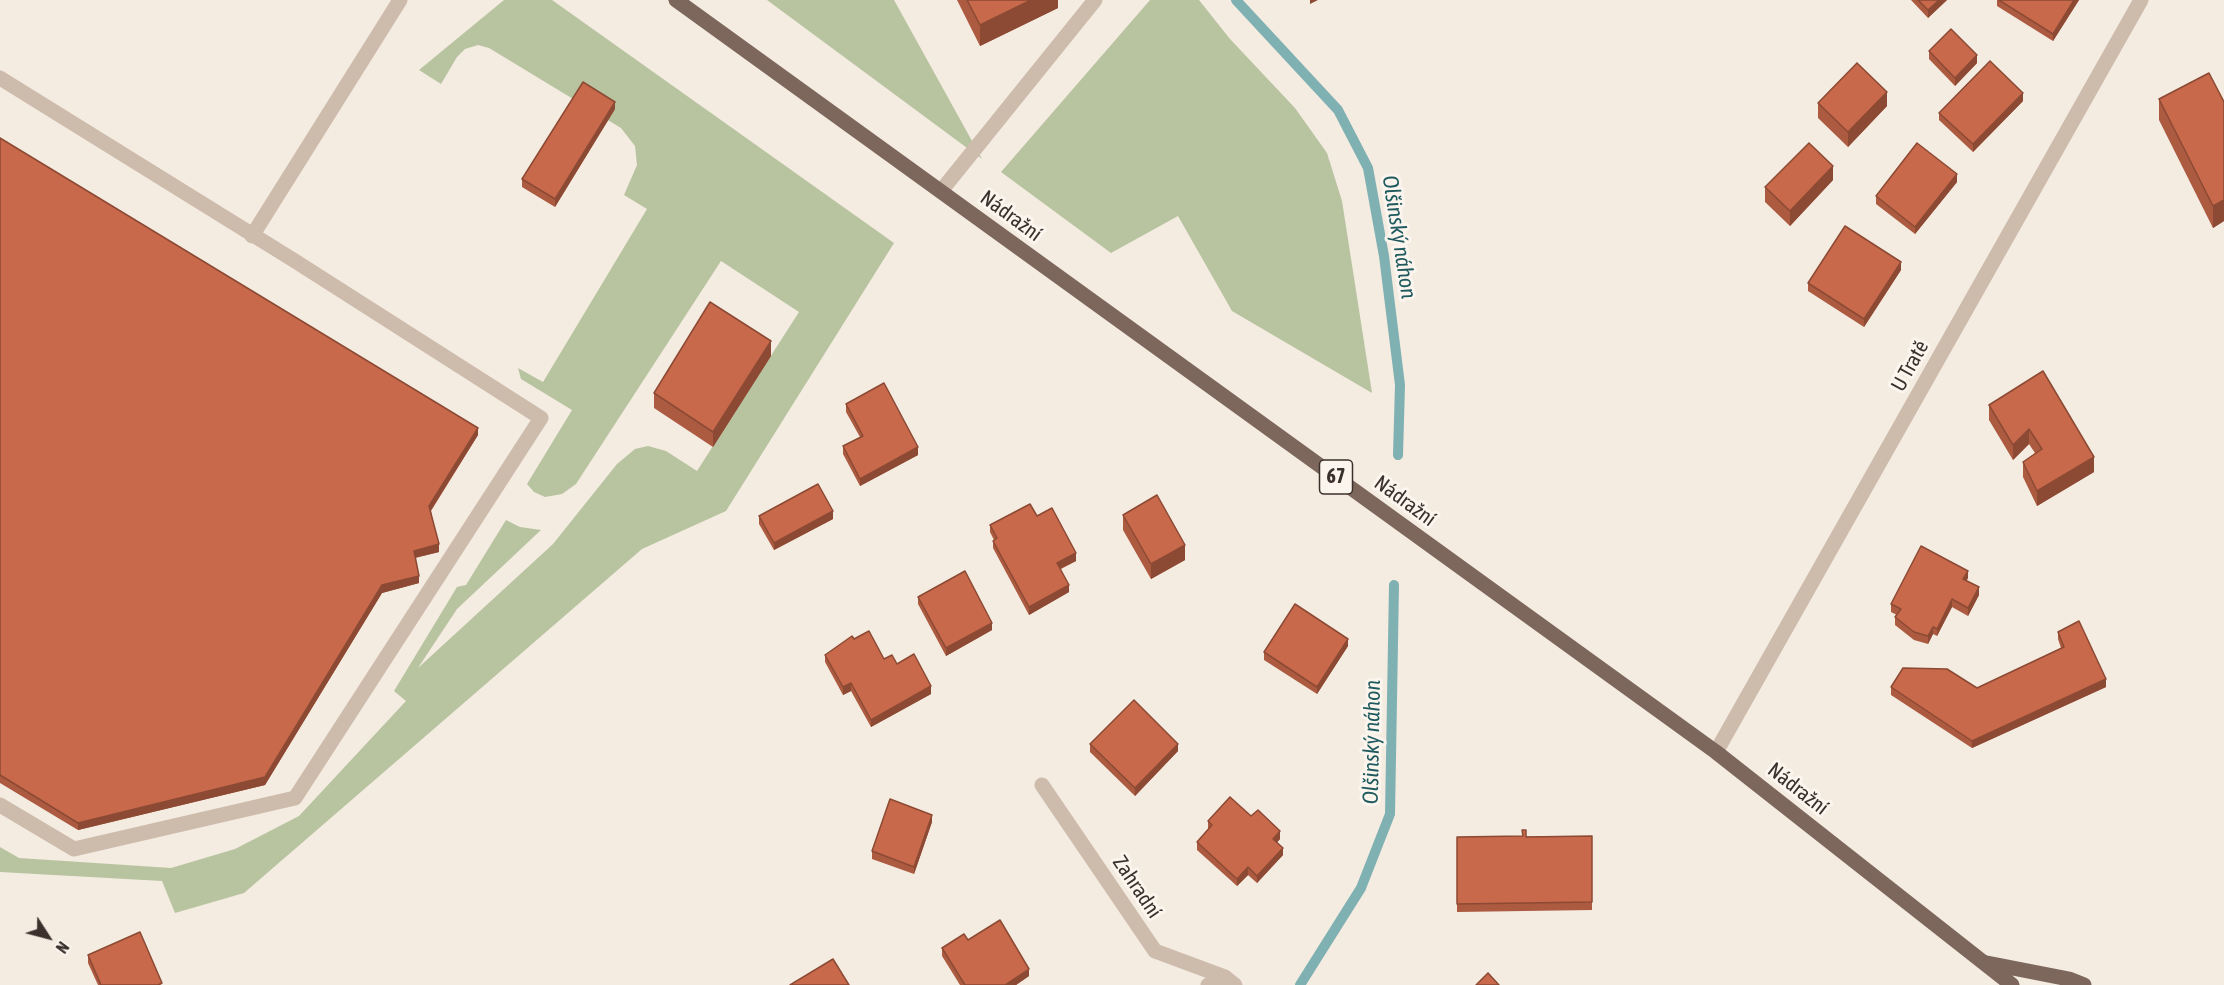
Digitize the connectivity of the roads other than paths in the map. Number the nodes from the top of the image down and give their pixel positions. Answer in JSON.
{"nodes":[{"id":1,"x":400,"y":0,"type":"edge"},
{"id":2,"x":676,"y":0,"type":"edge"},
{"id":3,"x":1095,"y":0,"type":"edge"},
{"id":4,"x":2141,"y":0,"type":"edge"},
{"id":5,"x":0,"y":78,"type":"edge"},
{"id":6,"x":941,"y":191,"type":"junction"},
{"id":7,"x":252,"y":236,"type":"junction"},
{"id":8,"x":1716,"y":752,"type":"junction"},
{"id":9,"x":1042,"y":784,"type":"dead end"},
{"id":10,"x":0,"y":805,"type":"edge"},
{"id":11,"x":1988,"y":963,"type":"junction"},
{"id":12,"x":1230,"y":981,"type":"edge"},
{"id":13,"x":1208,"y":985,"type":"edge"},
{"id":14,"x":2012,"y":985,"type":"edge"},
{"id":15,"x":2084,"y":985,"type":"edge"}],
"edges":[{"from":1,"to":7,"type":"street"},
{"from":2,"to":6,"type":"main road","name":"Nádražní","number":"67"},
{"from":3,"to":6,"type":"street"},
{"from":4,"to":8,"type":"street","name":"U Tratě"},
{"from":5,"to":7,"type":"street"},
{"from":6,"to":8,"type":"main road","name":"Nádražní","number":"67"},
{"from":7,"to":10,"type":"street"},
{"from":8,"to":11,"type":"main road","name":"Nádražní","number":"67"},
{"from":9,"to":12,"type":"street","name":"Zahradní"},
{"from":11,"to":14,"type":"main road","name":"Nádražní","number":"67"},
{"from":11,"to":15,"type":"main road"},
{"from":12,"to":13,"type":"street","name":"Zahradní"}]}
